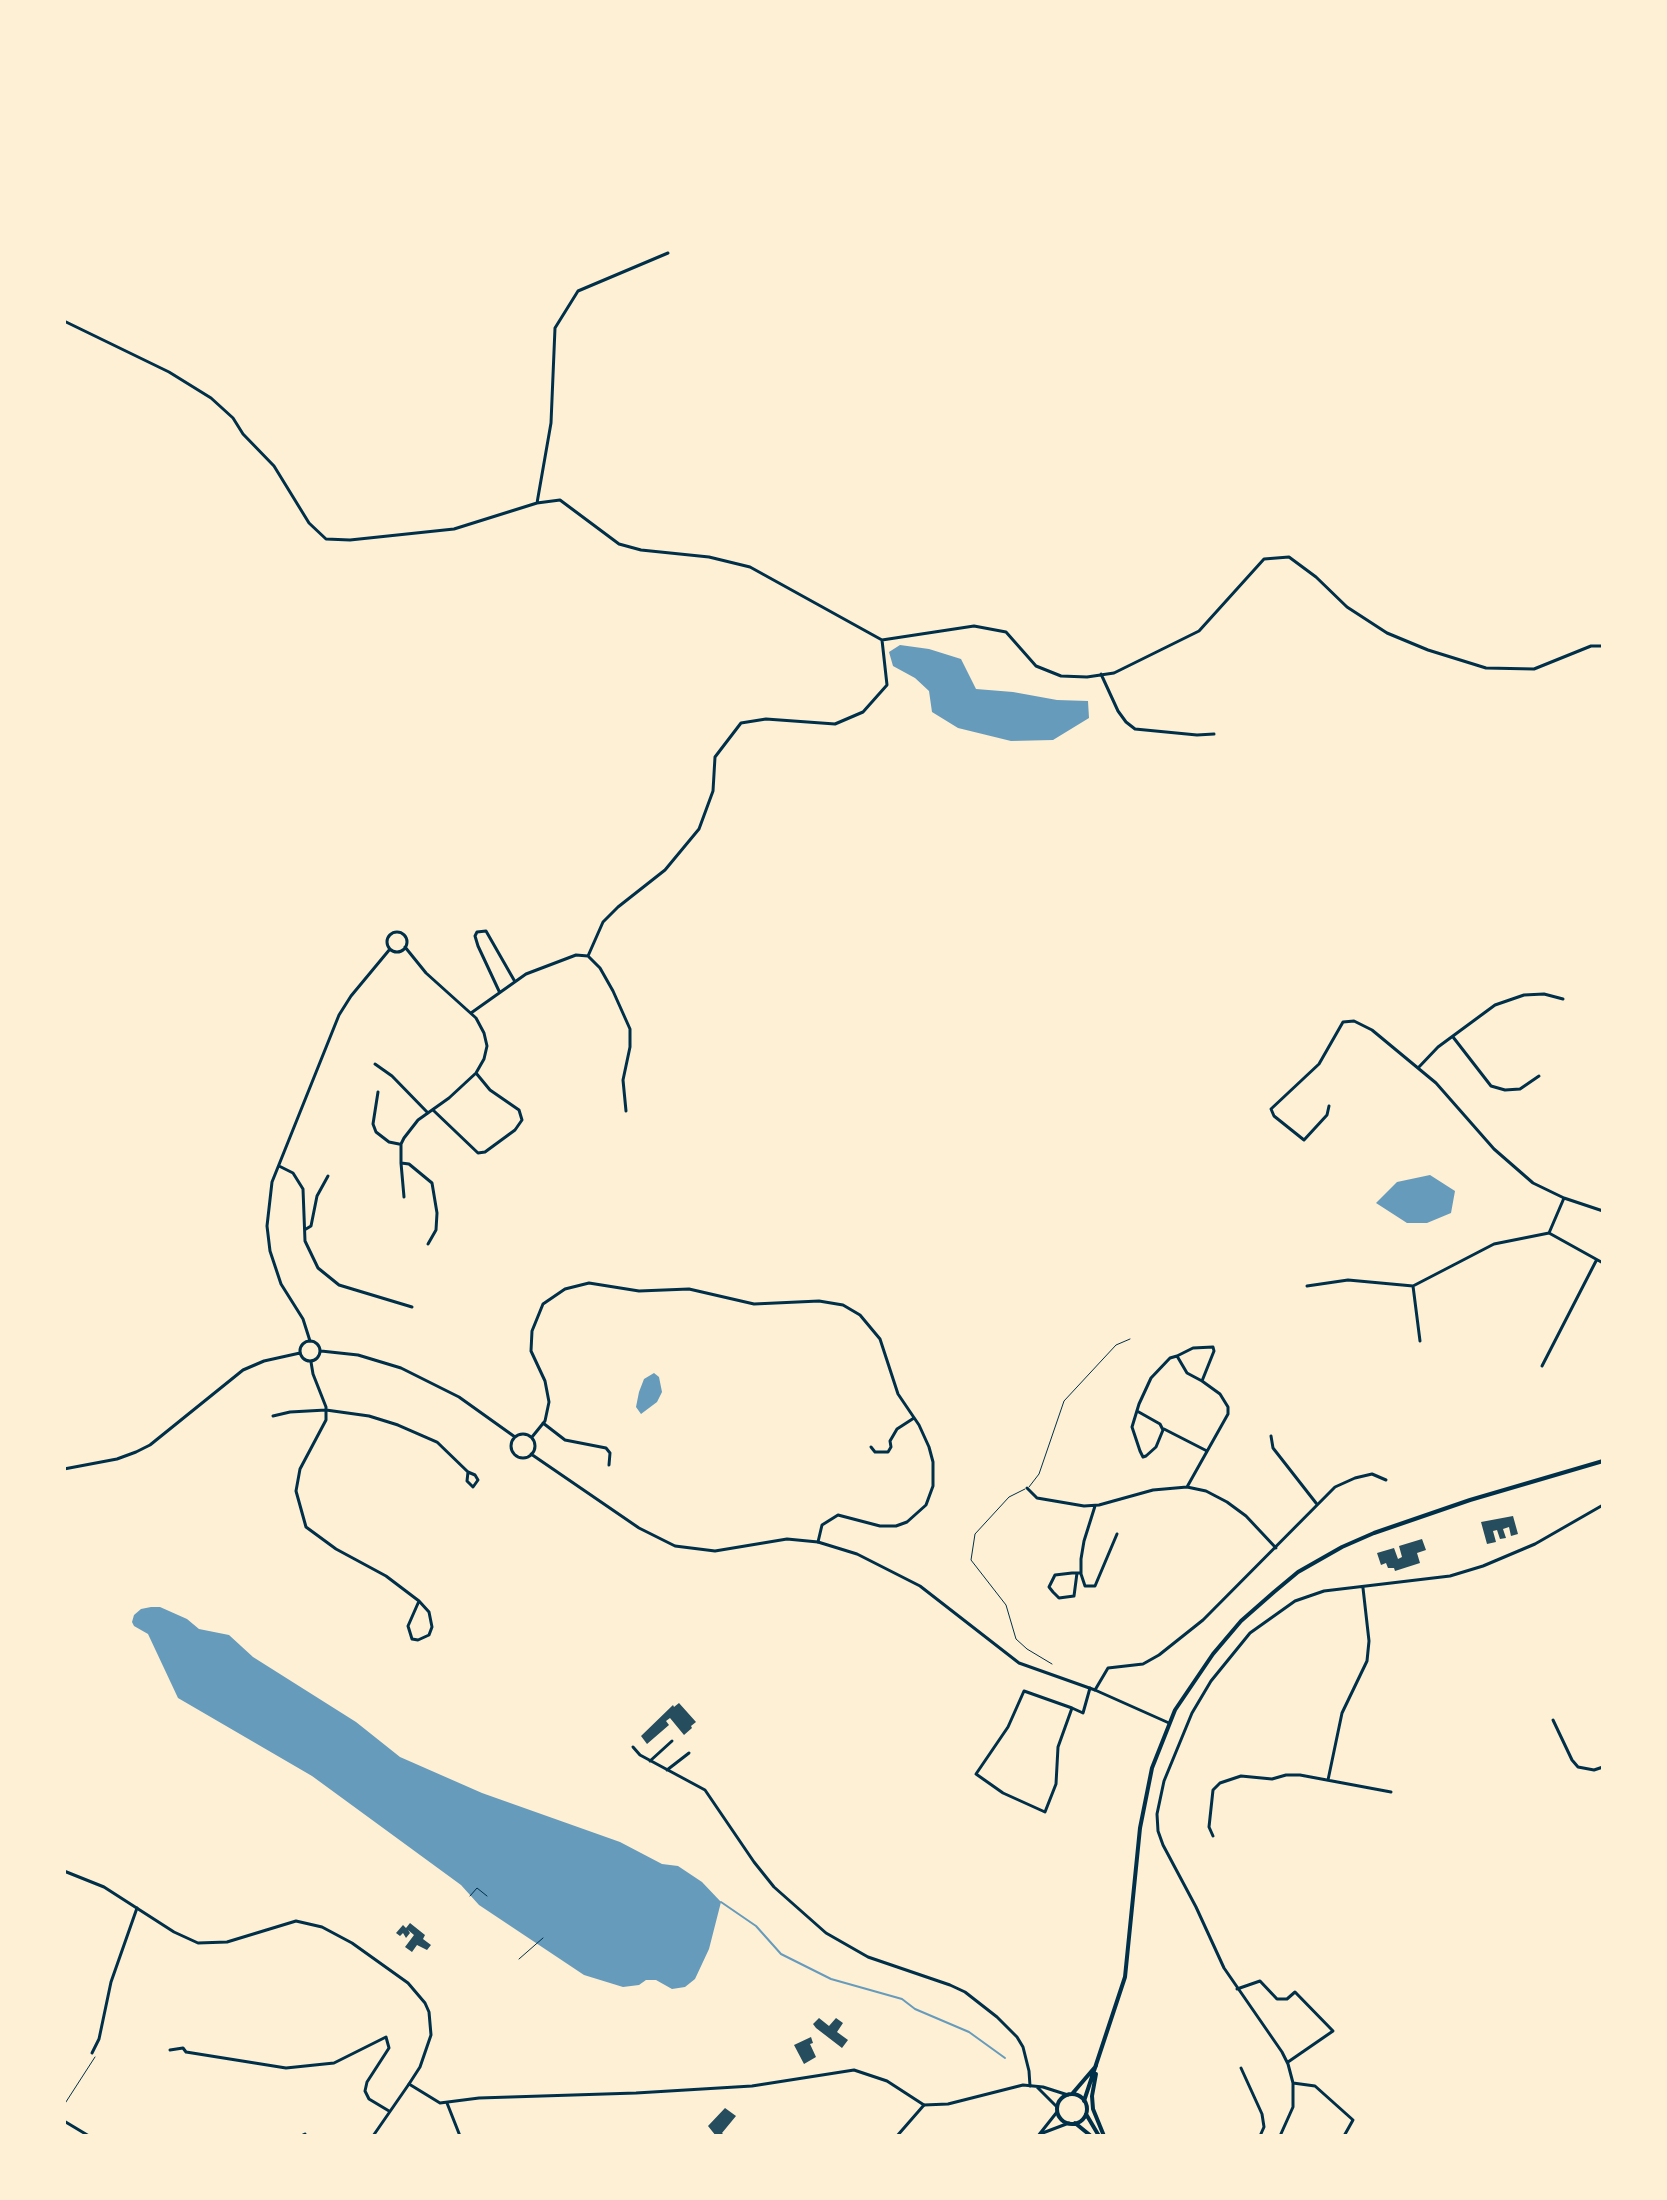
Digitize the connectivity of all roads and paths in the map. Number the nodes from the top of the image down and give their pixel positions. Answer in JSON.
{"nodes":[{"id":1,"x":668,"y":253,"type":"dead end"},
{"id":2,"x":64,"y":321,"type":"edge"},
{"id":3,"x":537,"y":503,"type":"junction"},
{"id":4,"x":882,"y":640,"type":"junction"},
{"id":5,"x":1603,"y":646,"type":"edge"},
{"id":6,"x":1101,"y":674,"type":"junction"},
{"id":7,"x":1214,"y":734,"type":"dead end"},
{"id":8,"x":405,"y":947,"type":"junction"},
{"id":9,"x":390,"y":949,"type":"junction"},
{"id":10,"x":588,"y":956,"type":"junction"},
{"id":11,"x":514,"y":980,"type":"junction"},
{"id":12,"x":499,"y":991,"type":"junction"},
{"id":13,"x":1563,"y":999,"type":"dead end"},
{"id":14,"x":471,"y":1013,"type":"junction"},
{"id":15,"x":1453,"y":1037,"type":"junction"},
{"id":16,"x":375,"y":1064,"type":"dead end"},
{"id":17,"x":1418,"y":1068,"type":"junction"},
{"id":18,"x":476,"y":1073,"type":"junction"},
{"id":19,"x":1539,"y":1076,"type":"dead end"},
{"id":20,"x":378,"y":1092,"type":"dead end"},
{"id":21,"x":1329,"y":1106,"type":"dead end"},
{"id":22,"x":431,"y":1111,"type":"junction"},
{"id":23,"x":626,"y":1111,"type":"dead end"},
{"id":24,"x":401,"y":1144,"type":"junction"},
{"id":25,"x":401,"y":1163,"type":"junction"},
{"id":26,"x":278,"y":1165,"type":"junction"},
{"id":27,"x":328,"y":1176,"type":"dead end"},
{"id":28,"x":404,"y":1197,"type":"dead end"},
{"id":29,"x":1564,"y":1198,"type":"junction"},
{"id":30,"x":1603,"y":1211,"type":"edge"},
{"id":31,"x":304,"y":1229,"type":"junction"},
{"id":32,"x":1549,"y":1233,"type":"junction"},
{"id":33,"x":428,"y":1244,"type":"dead end"},
{"id":34,"x":1596,"y":1261,"type":"junction"},
{"id":35,"x":1603,"y":1263,"type":"edge"},
{"id":36,"x":1307,"y":1286,"type":"dead end"},
{"id":37,"x":1413,"y":1286,"type":"junction"},
{"id":38,"x":412,"y":1307,"type":"dead end"},
{"id":39,"x":1130,"y":1339,"type":"dead end"},
{"id":40,"x":310,"y":1341,"type":"junction"},
{"id":41,"x":1420,"y":1341,"type":"dead end"},
{"id":42,"x":321,"y":1351,"type":"junction"},
{"id":43,"x":300,"y":1353,"type":"junction"},
{"id":44,"x":1177,"y":1356,"type":"junction"},
{"id":45,"x":311,"y":1362,"type":"junction"},
{"id":46,"x":1542,"y":1366,"type":"dead end"},
{"id":47,"x":1202,"y":1381,"type":"junction"},
{"id":48,"x":326,"y":1410,"type":"junction"},
{"id":49,"x":1137,"y":1411,"type":"junction"},
{"id":50,"x":273,"y":1416,"type":"dead end"},
{"id":51,"x":914,"y":1418,"type":"junction"},
{"id":52,"x":543,"y":1423,"type":"junction"},
{"id":53,"x":1162,"y":1427,"type":"junction"},
{"id":54,"x":1271,"y":1436,"type":"dead end"},
{"id":55,"x":515,"y":1437,"type":"junction"},
{"id":56,"x":532,"y":1437,"type":"junction"},
{"id":57,"x":871,"y":1447,"type":"dead end"},
{"id":58,"x":1207,"y":1451,"type":"junction"},
{"id":59,"x":531,"y":1454,"type":"junction"},
{"id":60,"x":1603,"y":1461,"type":"edge"},
{"id":61,"x":609,"y":1465,"type":"dead end"},
{"id":62,"x":64,"y":1469,"type":"edge"},
{"id":63,"x":468,"y":1472,"type":"dead end"},
{"id":64,"x":1386,"y":1480,"type":"dead end"},
{"id":65,"x":1187,"y":1487,"type":"junction"},
{"id":66,"x":1027,"y":1488,"type":"junction"},
{"id":67,"x":1316,"y":1503,"type":"junction"},
{"id":68,"x":1603,"y":1505,"type":"edge"},
{"id":69,"x":1095,"y":1506,"type":"junction"},
{"id":70,"x":1117,"y":1534,"type":"dead end"},
{"id":71,"x":818,"y":1542,"type":"junction"},
{"id":72,"x":1276,"y":1548,"type":"junction"},
{"id":73,"x":1079,"y":1573,"type":"junction"},
{"id":74,"x":1363,"y":1588,"type":"junction"},
{"id":75,"x":419,"y":1601,"type":"junction"},
{"id":76,"x":1052,"y":1664,"type":"dead end"},
{"id":77,"x":1092,"y":1689,"type":"junction"},
{"id":78,"x":1072,"y":1708,"type":"junction"},
{"id":79,"x":1553,"y":1720,"type":"dead end"},
{"id":80,"x":1169,"y":1723,"type":"junction"},
{"id":81,"x":672,"y":1741,"type":"dead end"},
{"id":82,"x":633,"y":1747,"type":"dead end"},
{"id":83,"x":689,"y":1753,"type":"dead end"},
{"id":84,"x":650,"y":1761,"type":"junction"},
{"id":85,"x":1603,"y":1767,"type":"edge"},
{"id":86,"x":667,"y":1770,"type":"junction"},
{"id":87,"x":1328,"y":1780,"type":"junction"},
{"id":88,"x":1391,"y":1792,"type":"dead end"},
{"id":89,"x":1213,"y":1836,"type":"dead end"},
{"id":90,"x":64,"y":1871,"type":"edge"},
{"id":91,"x":470,"y":1896,"type":"dead end"},
{"id":92,"x":487,"y":1896,"type":"dead end"},
{"id":93,"x":137,"y":1908,"type":"junction"},
{"id":94,"x":543,"y":1938,"type":"dead end"},
{"id":95,"x":519,"y":1959,"type":"dead end"},
{"id":96,"x":1237,"y":1989,"type":"junction"},
{"id":97,"x":170,"y":2050,"type":"dead end"},
{"id":98,"x":92,"y":2053,"type":"joint"},
{"id":99,"x":1287,"y":2063,"type":"junction"},
{"id":100,"x":1098,"y":2064,"type":"junction"},
{"id":101,"x":1241,"y":2068,"type":"dead end"},
{"id":102,"x":1293,"y":2083,"type":"junction"},
{"id":103,"x":409,"y":2084,"type":"junction"},
{"id":104,"x":1030,"y":2086,"type":"junction"},
{"id":105,"x":1037,"y":2087,"type":"junction"},
{"id":106,"x":1070,"y":2094,"type":"junction"},
{"id":107,"x":1084,"y":2101,"type":"junction"},
{"id":108,"x":447,"y":2103,"type":"junction"},
{"id":109,"x":64,"y":2105,"type":"edge"},
{"id":110,"x":924,"y":2105,"type":"junction"},
{"id":111,"x":1057,"y":2110,"type":"junction"},
{"id":112,"x":389,"y":2111,"type":"junction"},
{"id":113,"x":1086,"y":2113,"type":"junction"},
{"id":114,"x":64,"y":2121,"type":"edge"},
{"id":115,"x":1072,"y":2123,"type":"junction"},
{"id":116,"x":1039,"y":2135,"type":"edge"},
{"id":117,"x":89,"y":2136,"type":"edge"},
{"id":118,"x":373,"y":2136,"type":"edge"},
{"id":119,"x":460,"y":2136,"type":"edge"},
{"id":120,"x":897,"y":2136,"type":"edge"},
{"id":121,"x":1091,"y":2136,"type":"edge"},
{"id":122,"x":1101,"y":2136,"type":"edge"},
{"id":123,"x":1260,"y":2136,"type":"edge"},
{"id":124,"x":1280,"y":2136,"type":"edge"},
{"id":125,"x":1344,"y":2136,"type":"edge"}],
"edges":[{"from":1,"to":3,"type":"street"},
{"from":2,"to":3,"type":"street"},
{"from":3,"to":4,"type":"street"},
{"from":4,"to":6,"type":"street"},
{"from":4,"to":10,"type":"street"},
{"from":5,"to":6,"type":"street"},
{"from":6,"to":7,"type":"street"},
{"from":8,"to":9,"type":"street"},
{"from":8,"to":9,"type":"street"},
{"from":8,"to":14,"type":"street"},
{"from":9,"to":26,"type":"street"},
{"from":10,"to":11,"type":"street"},
{"from":10,"to":23,"type":"street"},
{"from":11,"to":12,"type":"street"},
{"from":11,"to":12,"type":"street"},
{"from":12,"to":14,"type":"street"},
{"from":13,"to":15,"type":"street"},
{"from":14,"to":18,"type":"street"},
{"from":15,"to":17,"type":"street"},
{"from":15,"to":19,"type":"street"},
{"from":16,"to":22,"type":"street"},
{"from":17,"to":21,"type":"street"},
{"from":17,"to":29,"type":"street"},
{"from":18,"to":22,"type":"street"},
{"from":18,"to":22,"type":"street"},
{"from":20,"to":24,"type":"street"},
{"from":22,"to":24,"type":"street"},
{"from":24,"to":25,"type":"street"},
{"from":25,"to":28,"type":"street"},
{"from":25,"to":33,"type":"street"},
{"from":26,"to":31,"type":"street"},
{"from":26,"to":40,"type":"street"},
{"from":27,"to":31,"type":"street"},
{"from":29,"to":30,"type":"street"},
{"from":29,"to":32,"type":"street"},
{"from":31,"to":38,"type":"street"},
{"from":32,"to":34,"type":"street"},
{"from":32,"to":37,"type":"street"},
{"from":34,"to":35,"type":"street"},
{"from":34,"to":46,"type":"street"},
{"from":36,"to":37,"type":"street"},
{"from":37,"to":41,"type":"street"},
{"from":39,"to":66,"type":"lane"},
{"from":40,"to":42,"type":"street"},
{"from":40,"to":43,"type":"street"},
{"from":42,"to":45,"type":"street"},
{"from":42,"to":55,"type":"street"},
{"from":43,"to":45,"type":"street"},
{"from":43,"to":62,"type":"street"},
{"from":44,"to":47,"type":"street"},
{"from":44,"to":47,"type":"street"},
{"from":44,"to":49,"type":"street"},
{"from":45,"to":48,"type":"street"},
{"from":47,"to":58,"type":"street"},
{"from":48,"to":50,"type":"street"},
{"from":48,"to":63,"type":"street"},
{"from":48,"to":75,"type":"street"},
{"from":49,"to":53,"type":"street"},
{"from":49,"to":53,"type":"street"},
{"from":51,"to":52,"type":"street"},
{"from":51,"to":57,"type":"street"},
{"from":51,"to":71,"type":"street"},
{"from":52,"to":56,"type":"street"},
{"from":52,"to":61,"type":"street"},
{"from":53,"to":58,"type":"street"},
{"from":54,"to":67,"type":"street"},
{"from":55,"to":56,"type":"street"},
{"from":55,"to":59,"type":"street"},
{"from":56,"to":59,"type":"street"},
{"from":58,"to":65,"type":"street"},
{"from":59,"to":71,"type":"street"},
{"from":60,"to":80,"type":"main road"},
{"from":64,"to":67,"type":"street"},
{"from":65,"to":69,"type":"street"},
{"from":65,"to":72,"type":"street"},
{"from":66,"to":69,"type":"street"},
{"from":66,"to":76,"type":"lane"},
{"from":67,"to":72,"type":"street"},
{"from":68,"to":74,"type":"street"},
{"from":69,"to":73,"type":"street"},
{"from":70,"to":73,"type":"street"},
{"from":71,"to":77,"type":"street"},
{"from":72,"to":77,"type":"street"},
{"from":73,"to":73,"type":"street"},
{"from":74,"to":87,"type":"street"},
{"from":74,"to":96,"type":"street"},
{"from":75,"to":75,"type":"street"},
{"from":77,"to":78,"type":"street"},
{"from":77,"to":80,"type":"street"},
{"from":78,"to":78,"type":"street"},
{"from":79,"to":85,"type":"street"},
{"from":80,"to":100,"type":"main road"},
{"from":81,"to":84,"type":"street"},
{"from":82,"to":84,"type":"street"},
{"from":83,"to":86,"type":"street"},
{"from":84,"to":86,"type":"street"},
{"from":86,"to":104,"type":"street"},
{"from":87,"to":88,"type":"street"},
{"from":87,"to":89,"type":"street"},
{"from":90,"to":93,"type":"street"},
{"from":91,"to":92,"type":"path"},
{"from":93,"to":98,"type":"street"},
{"from":93,"to":103,"type":"street"},
{"from":94,"to":95,"type":"path"},
{"from":96,"to":99,"type":"street"},
{"from":96,"to":99,"type":"street"},
{"from":97,"to":112,"type":"street"},
{"from":98,"to":109,"type":"path"},
{"from":99,"to":102,"type":"street"},
{"from":100,"to":106,"type":"main road"},
{"from":100,"to":107,"type":"main road"},
{"from":100,"to":122,"type":"main road"},
{"from":101,"to":123,"type":"street"},
{"from":102,"to":124,"type":"street"},
{"from":102,"to":125,"type":"street"},
{"from":103,"to":108,"type":"street"},
{"from":103,"to":112,"type":"street"},
{"from":104,"to":105,"type":"street"},
{"from":104,"to":110,"type":"street"},
{"from":105,"to":106,"type":"street"},
{"from":105,"to":111,"type":"street"},
{"from":106,"to":107,"type":"main road"},
{"from":106,"to":111,"type":"main road"},
{"from":107,"to":113,"type":"main road"},
{"from":108,"to":110,"type":"street"},
{"from":108,"to":119,"type":"street"},
{"from":110,"to":120,"type":"street"},
{"from":111,"to":115,"type":"main road"},
{"from":111,"to":116,"type":"street"},
{"from":112,"to":118,"type":"street"},
{"from":113,"to":115,"type":"main road"},
{"from":113,"to":122,"type":"main road"},
{"from":114,"to":117,"type":"street"},
{"from":115,"to":116,"type":"street"},
{"from":115,"to":121,"type":"main road"}]}
